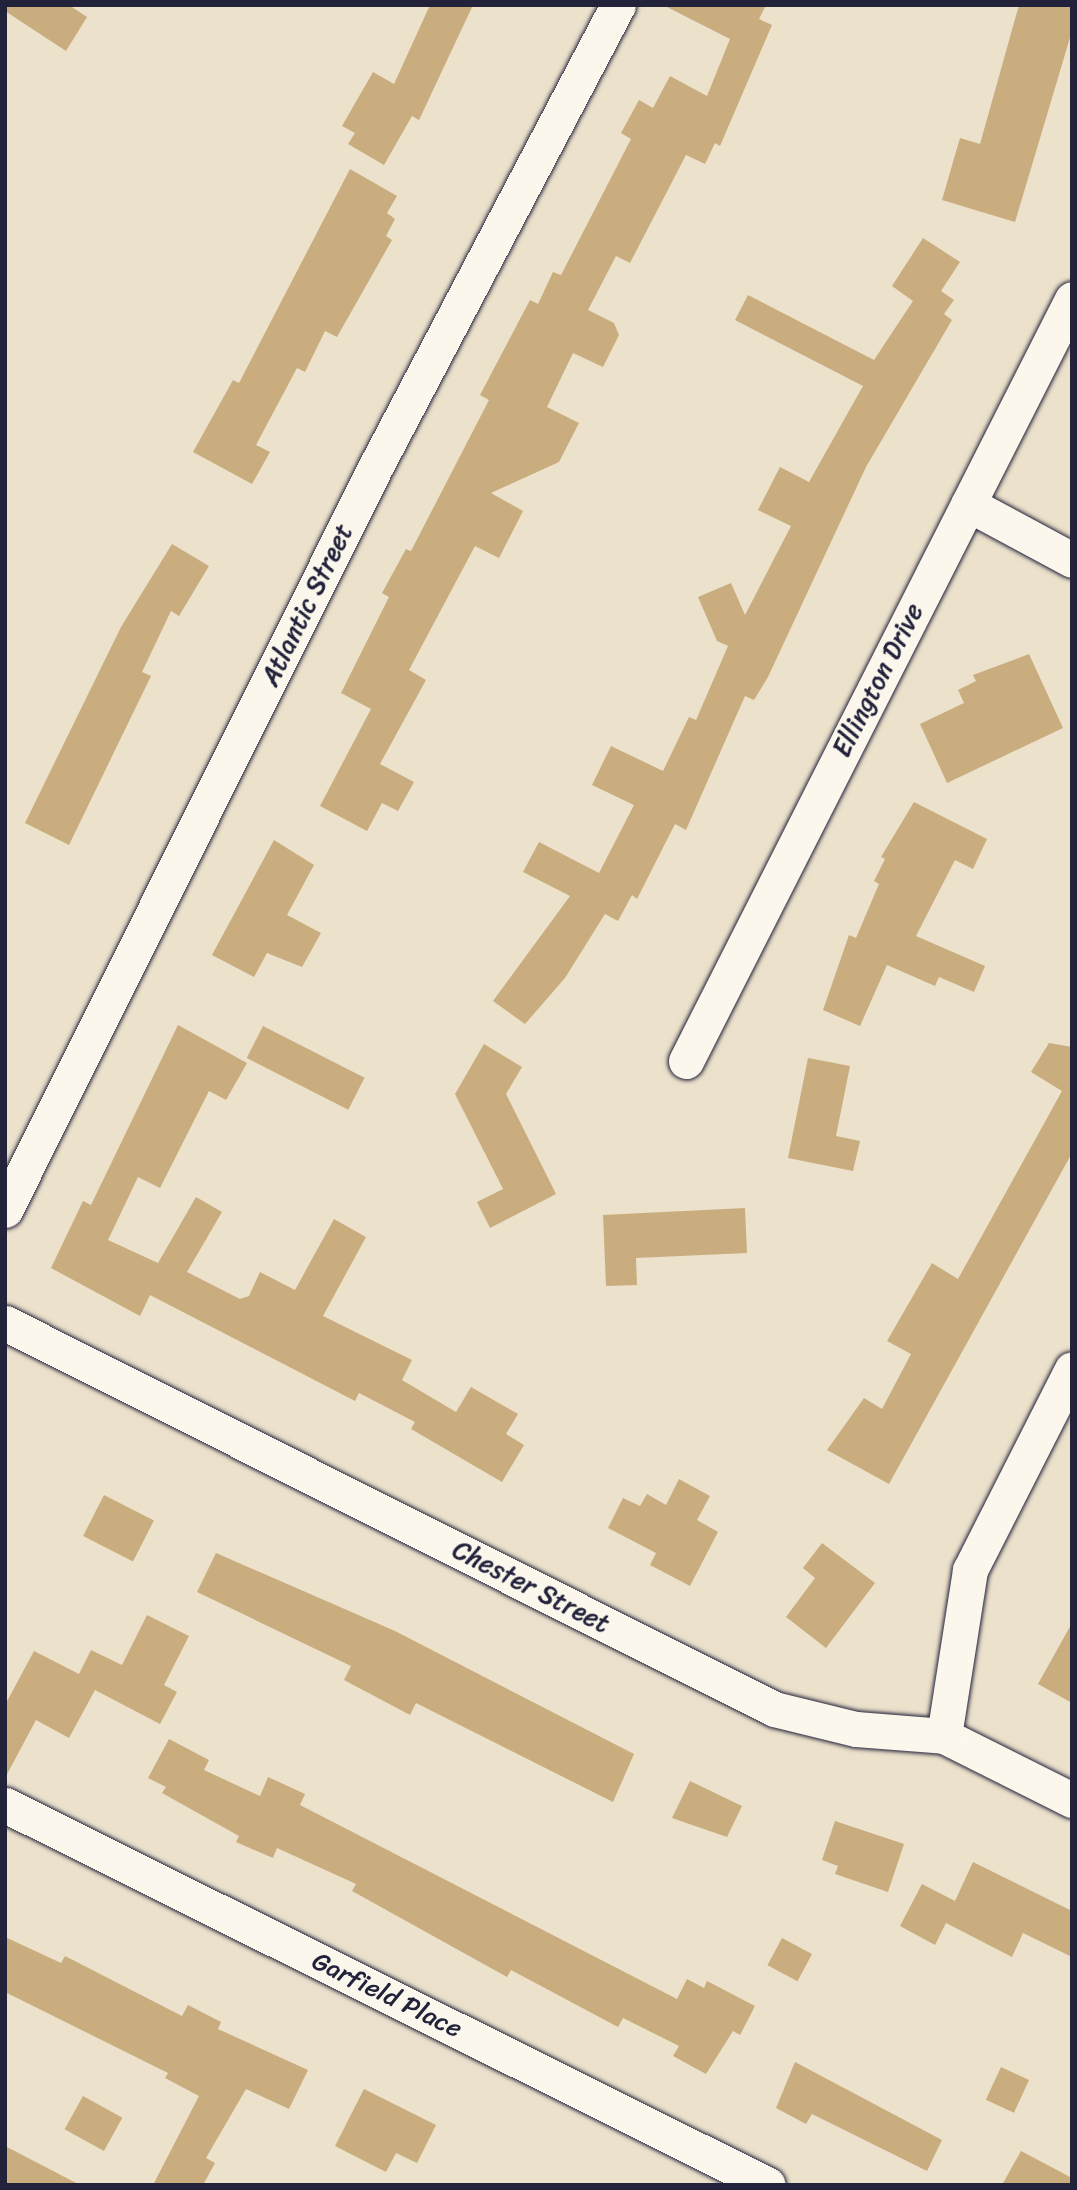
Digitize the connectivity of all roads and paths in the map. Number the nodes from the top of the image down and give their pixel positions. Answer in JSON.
{"nodes":[{"id":1,"x":618,"y":5,"type":"edge"},
{"id":2,"x":1072,"y":299,"type":"edge"},
{"id":3,"x":968,"y":504,"type":"junction"},
{"id":4,"x":1072,"y":560,"type":"edge"},
{"id":5,"x":686,"y":1060,"type":"dead end"},
{"id":6,"x":5,"y":1210,"type":"edge"},
{"id":7,"x":5,"y":1323,"type":"edge"},
{"id":8,"x":1072,"y":1369,"type":"edge"},
{"id":9,"x":944,"y":1735,"type":"junction"},
{"id":10,"x":1072,"y":1800,"type":"edge"},
{"id":11,"x":5,"y":1805,"type":"edge"},
{"id":12,"x":768,"y":2185,"type":"edge"}],
"edges":[{"from":1,"to":6,"type":"street","name":"Atlantic Street"},
{"from":2,"to":3,"type":"street","name":"Ellington Drive"},
{"from":3,"to":4,"type":"street"},
{"from":3,"to":5,"type":"street","name":"Ellington Drive"},
{"from":7,"to":9,"type":"street","name":"Chester Street"},
{"from":8,"to":9,"type":"street"},
{"from":9,"to":10,"type":"street","name":"Chester Street"},
{"from":11,"to":12,"type":"street","name":"Garfield Place"}]}
